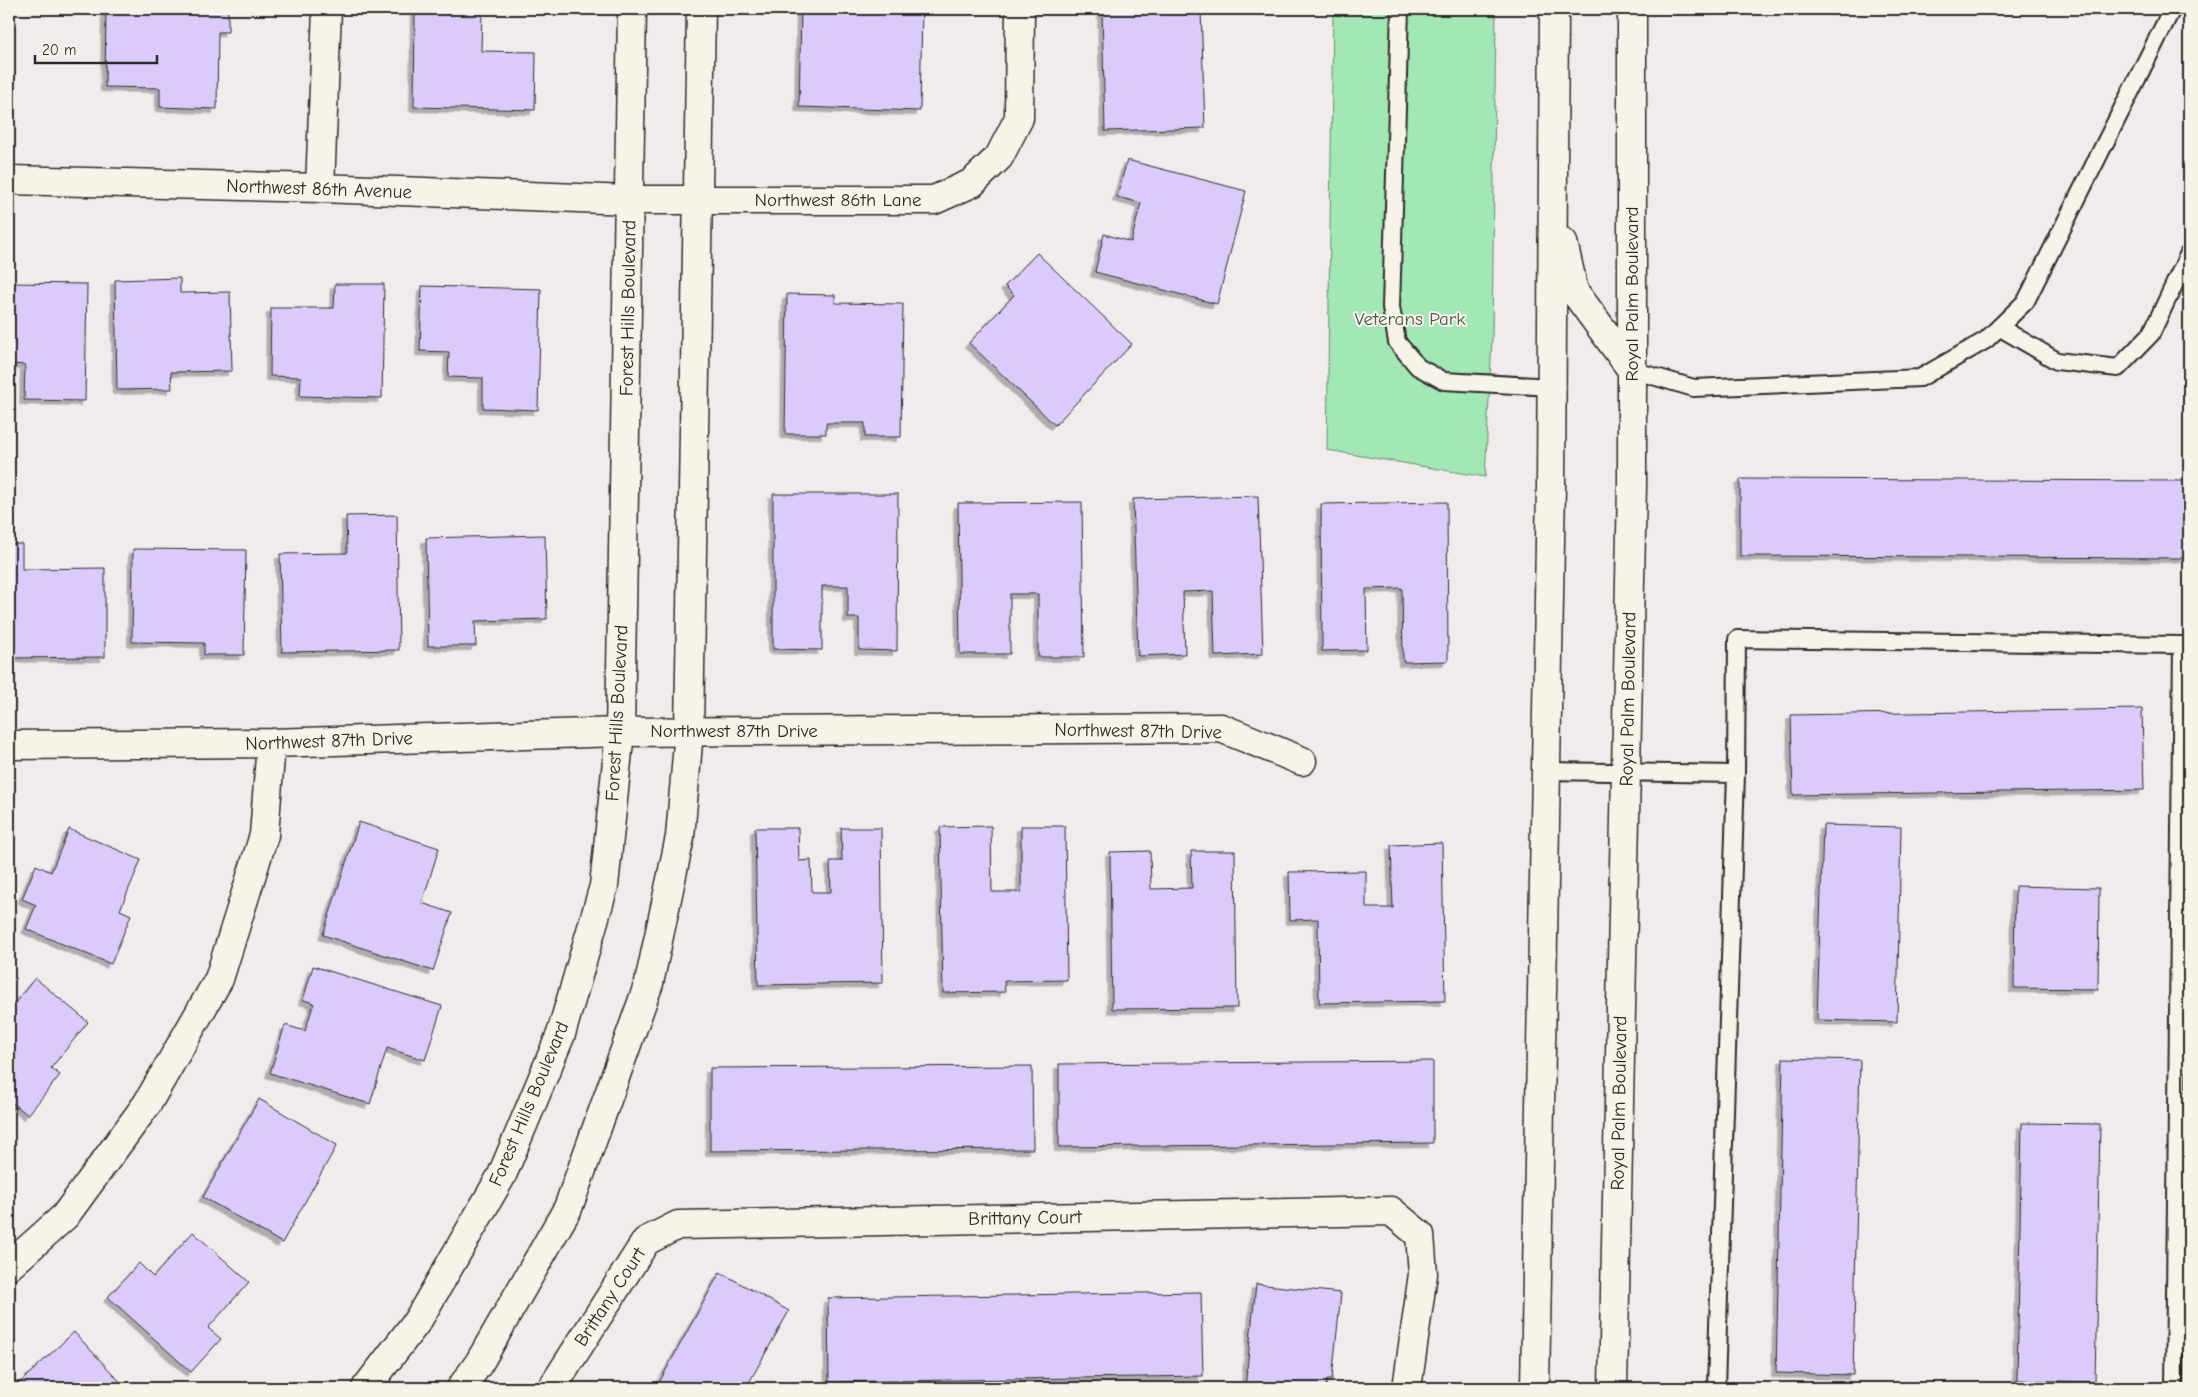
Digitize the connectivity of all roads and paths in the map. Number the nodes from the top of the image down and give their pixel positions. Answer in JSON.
{"nodes":[{"id":1,"x":327,"y":9,"type":"edge"},
{"id":2,"x":632,"y":9,"type":"edge"},
{"id":3,"x":701,"y":9,"type":"edge"},
{"id":4,"x":1020,"y":9,"type":"edge"},
{"id":5,"x":1400,"y":9,"type":"edge"},
{"id":6,"x":1554,"y":9,"type":"edge"},
{"id":7,"x":1632,"y":9,"type":"edge"},
{"id":8,"x":2172,"y":9,"type":"edge"},
{"id":9,"x":9,"y":180,"type":"edge"},
{"id":10,"x":320,"y":188,"type":"junction"},
{"id":11,"x":1552,"y":197,"type":"junction"},
{"id":12,"x":630,"y":200,"type":"junction"},
{"id":13,"x":697,"y":200,"type":"junction"},
{"id":14,"x":2189,"y":253,"type":"edge"},
{"id":15,"x":1999,"y":327,"type":"junction"},
{"id":16,"x":1632,"y":370,"type":"junction"},
{"id":17,"x":1552,"y":387,"type":"junction"},
{"id":18,"x":688,"y":731,"type":"junction"},
{"id":19,"x":620,"y":732,"type":"junction"},
{"id":20,"x":271,"y":743,"type":"junction"},
{"id":21,"x":9,"y":745,"type":"edge"},
{"id":22,"x":1302,"y":761,"type":"dead end"},
{"id":23,"x":1546,"y":771,"type":"junction"},
{"id":24,"x":1626,"y":772,"type":"junction"},
{"id":25,"x":1736,"y":774,"type":"junction"},
{"id":26,"x":9,"y":1266,"type":"edge"},
{"id":27,"x":366,"y":1388,"type":"edge"},
{"id":28,"x":460,"y":1388,"type":"edge"},
{"id":29,"x":552,"y":1388,"type":"edge"},
{"id":30,"x":1407,"y":1388,"type":"edge"},
{"id":31,"x":1535,"y":1388,"type":"edge"},
{"id":32,"x":1613,"y":1388,"type":"edge"},
{"id":33,"x":1716,"y":1388,"type":"edge"},
{"id":34,"x":2174,"y":1388,"type":"edge"}],
"edges":[{"from":1,"to":10,"type":"street"},
{"from":2,"to":12,"type":"street","name":"Forest Hills Boulevard"},
{"from":3,"to":13,"type":"street"},
{"from":4,"to":13,"type":"street","name":"Northwest 86th Lane"},
{"from":5,"to":17,"type":"lane"},
{"from":6,"to":11,"type":"street"},
{"from":7,"to":16,"type":"street","name":"Royal Palm Boulevard"},
{"from":8,"to":15,"type":"lane"},
{"from":9,"to":10,"type":"street","name":"Northwest 86th Avenue"},
{"from":10,"to":12,"type":"street","name":"Northwest 86th Avenue"},
{"from":11,"to":16,"type":"street"},
{"from":11,"to":17,"type":"street"},
{"from":12,"to":13,"type":"street","name":"Northwest 86th Lane"},
{"from":12,"to":19,"type":"street","name":"Forest Hills Boulevard"},
{"from":13,"to":18,"type":"street"},
{"from":14,"to":15,"type":"lane"},
{"from":15,"to":16,"type":"lane"},
{"from":16,"to":24,"type":"street","name":"Royal Palm Boulevard"},
{"from":17,"to":23,"type":"street"},
{"from":18,"to":19,"type":"street","name":"Northwest 87th Drive"},
{"from":18,"to":22,"type":"street","name":"Northwest 87th Drive"},
{"from":18,"to":28,"type":"street"},
{"from":19,"to":20,"type":"street","name":"Northwest 87th Drive"},
{"from":19,"to":27,"type":"street","name":"Forest Hills Boulevard"},
{"from":20,"to":21,"type":"street","name":"Northwest 87th Drive"},
{"from":20,"to":26,"type":"street"},
{"from":23,"to":24,"type":"lane"},
{"from":23,"to":31,"type":"street"},
{"from":24,"to":25,"type":"lane"},
{"from":24,"to":32,"type":"street","name":"Royal Palm Boulevard"},
{"from":25,"to":33,"type":"lane"},
{"from":25,"to":34,"type":"lane"},
{"from":29,"to":30,"type":"street","name":"Brittany Court"}]}
